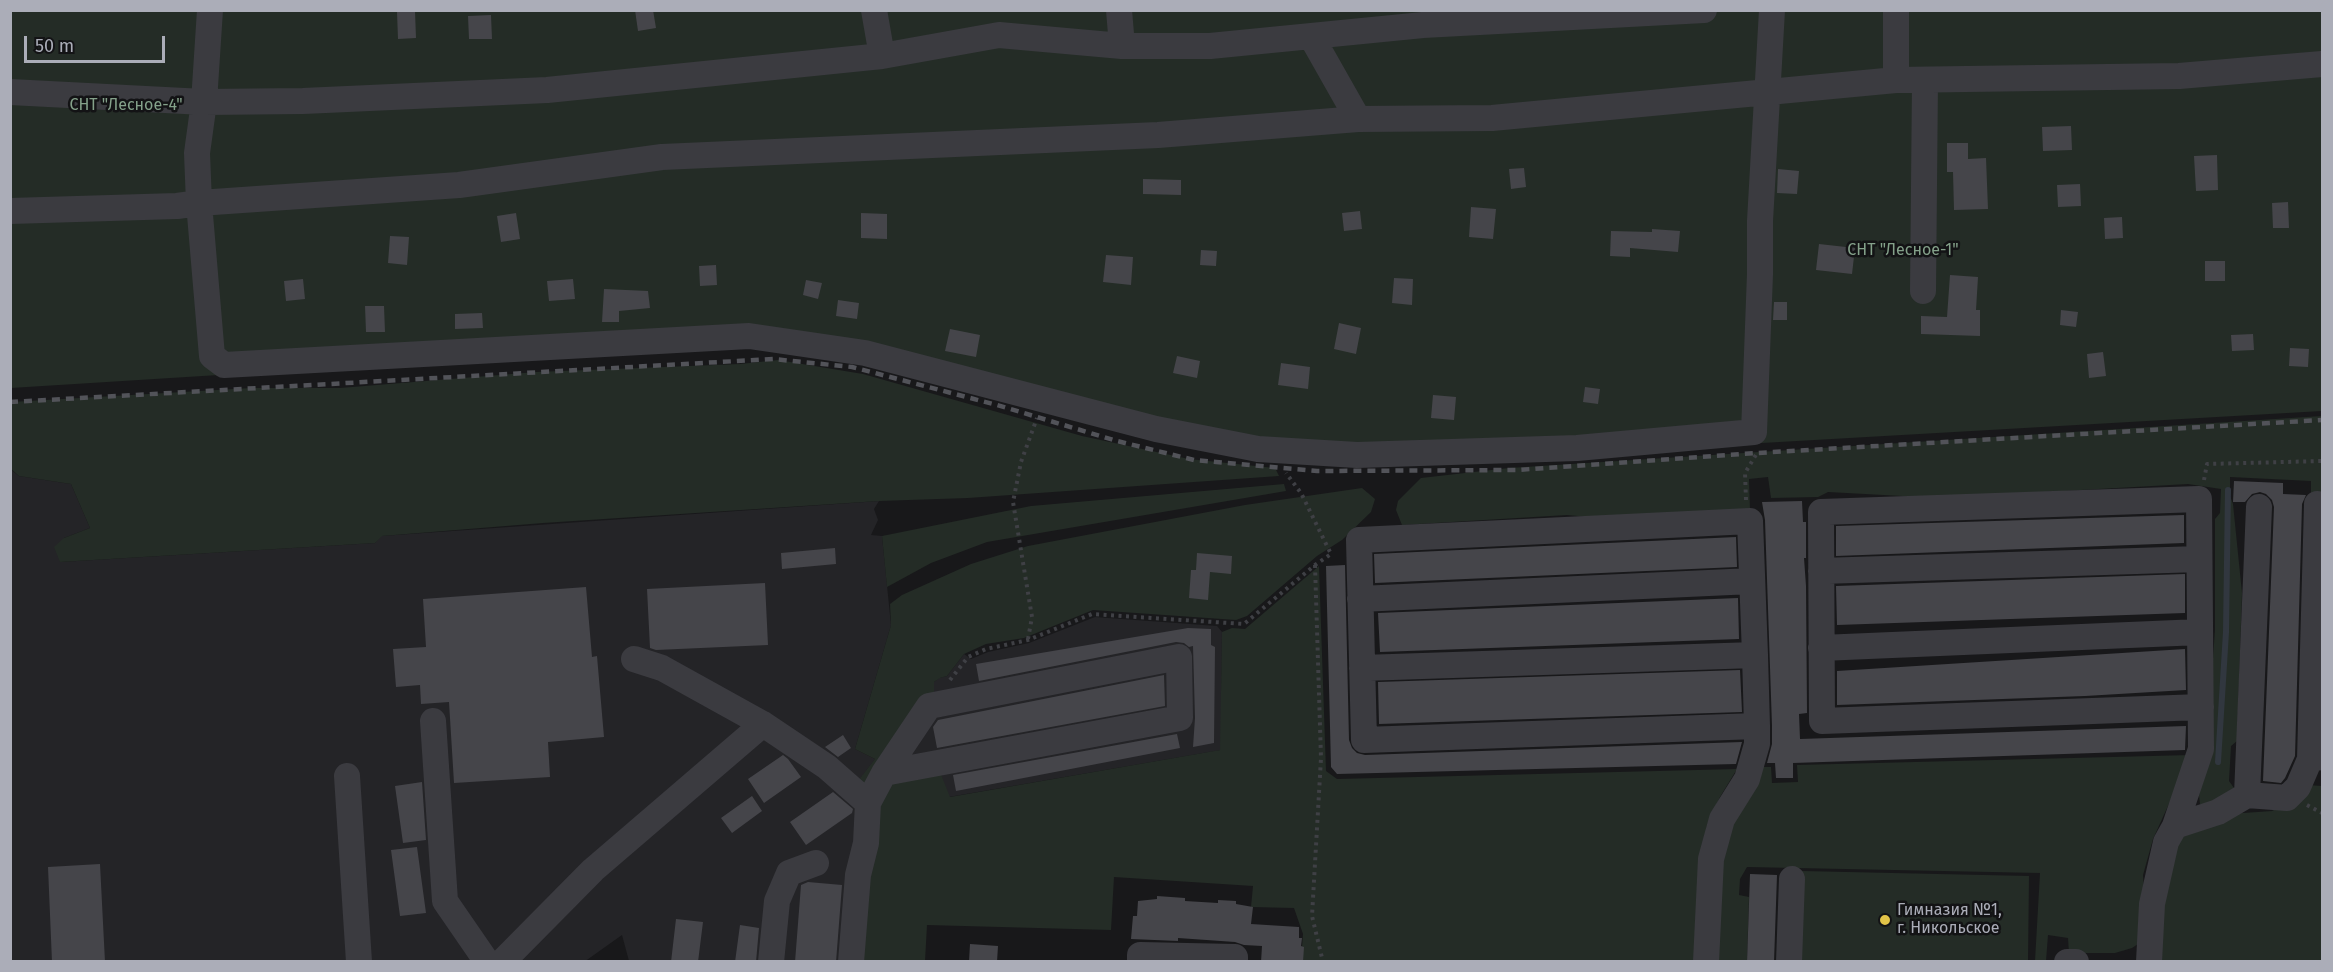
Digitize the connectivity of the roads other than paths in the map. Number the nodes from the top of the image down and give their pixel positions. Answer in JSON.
{"nodes":[{"id":1,"x":210,"y":10,"type":"edge"},
{"id":2,"x":874,"y":10,"type":"edge"},
{"id":3,"x":1119,"y":10,"type":"edge"},
{"id":4,"x":1704,"y":10,"type":"edge"},
{"id":5,"x":1772,"y":10,"type":"edge"},
{"id":6,"x":1896,"y":10,"type":"edge"},
{"id":7,"x":1311,"y":36,"type":"junction"},
{"id":8,"x":1122,"y":46,"type":"junction"},
{"id":9,"x":882,"y":56,"type":"junction"},
{"id":10,"x":2322,"y":64,"type":"edge"},
{"id":11,"x":1896,"y":81,"type":"junction"},
{"id":12,"x":1925,"y":81,"type":"junction"},
{"id":13,"x":1766,"y":91,"type":"junction"},
{"id":14,"x":10,"y":92,"type":"edge"},
{"id":15,"x":204,"y":102,"type":"junction"},
{"id":16,"x":1358,"y":119,"type":"junction"},
{"id":17,"x":199,"y":203,"type":"junction"},
{"id":18,"x":10,"y":212,"type":"edge"},
{"id":19,"x":1923,"y":291,"type":"dead end"},
{"id":20,"x":2317,"y":504,"type":"dead end"},
{"id":21,"x":2259,"y":507,"type":"dead end"},
{"id":22,"x":2199,"y":559,"type":"junction"},
{"id":23,"x":1821,"y":571,"type":"junction"},
{"id":24,"x":1752,"y":581,"type":"junction"},
{"id":25,"x":1360,"y":599,"type":"junction"},
{"id":26,"x":2200,"y":632,"type":"junction"},
{"id":27,"x":1821,"y":648,"type":"junction"},
{"id":28,"x":1755,"y":655,"type":"junction"},
{"id":29,"x":634,"y":659,"type":"dead end"},
{"id":30,"x":1362,"y":668,"type":"junction"},
{"id":31,"x":2201,"y":707,"type":"junction"},
{"id":32,"x":433,"y":721,"type":"dead end"},
{"id":33,"x":763,"y":724,"type":"junction"},
{"id":34,"x":1757,"y":726,"type":"junction"},
{"id":35,"x":2316,"y":758,"type":"edge"},
{"id":36,"x":884,"y":772,"type":"junction"},
{"id":37,"x":347,"y":776,"type":"dead end"},
{"id":38,"x":2247,"y":795,"type":"junction"},
{"id":39,"x":868,"y":803,"type":"junction"},
{"id":40,"x":2175,"y":826,"type":"junction"},
{"id":41,"x":816,"y":863,"type":"dead end"},
{"id":42,"x":1792,"y":879,"type":"dead end"},
{"id":43,"x":359,"y":962,"type":"edge"},
{"id":44,"x":487,"y":962,"type":"edge"},
{"id":45,"x":502,"y":962,"type":"edge"},
{"id":46,"x":771,"y":962,"type":"edge"},
{"id":47,"x":851,"y":962,"type":"edge"},
{"id":48,"x":1140,"y":962,"type":"edge"},
{"id":49,"x":1235,"y":962,"type":"edge"},
{"id":50,"x":1706,"y":962,"type":"edge"},
{"id":51,"x":1789,"y":962,"type":"edge"},
{"id":52,"x":2067,"y":962,"type":"edge"},
{"id":53,"x":2076,"y":962,"type":"edge"},
{"id":54,"x":2149,"y":962,"type":"edge"}],
"edges":[{"from":1,"to":15,"type":"street"},
{"from":2,"to":9,"type":"street"},
{"from":3,"to":8,"type":"street"},
{"from":4,"to":7,"type":"street"},
{"from":5,"to":13,"type":"street"},
{"from":6,"to":11,"type":"street"},
{"from":7,"to":8,"type":"street"},
{"from":7,"to":16,"type":"street"},
{"from":8,"to":9,"type":"street"},
{"from":9,"to":15,"type":"street"},
{"from":10,"to":12,"type":"street"},
{"from":11,"to":12,"type":"street"},
{"from":11,"to":13,"type":"street"},
{"from":12,"to":19,"type":"street"},
{"from":13,"to":16,"type":"street"},
{"from":13,"to":17,"type":"street"},
{"from":14,"to":15,"type":"street"},
{"from":15,"to":17,"type":"street"},
{"from":16,"to":17,"type":"street"},
{"from":17,"to":18,"type":"street"},
{"from":20,"to":35,"type":"street"},
{"from":21,"to":38,"type":"street"},
{"from":22,"to":23,"type":"street"},
{"from":22,"to":23,"type":"street"},
{"from":22,"to":26,"type":"street"},
{"from":23,"to":27,"type":"street"},
{"from":24,"to":25,"type":"street"},
{"from":24,"to":25,"type":"street"},
{"from":24,"to":28,"type":"street"},
{"from":25,"to":30,"type":"street"},
{"from":26,"to":27,"type":"street"},
{"from":26,"to":31,"type":"street"},
{"from":27,"to":31,"type":"street"},
{"from":28,"to":30,"type":"street"},
{"from":28,"to":34,"type":"street"},
{"from":29,"to":33,"type":"street"},
{"from":30,"to":34,"type":"street"},
{"from":31,"to":40,"type":"street"},
{"from":32,"to":44,"type":"street"},
{"from":33,"to":39,"type":"street"},
{"from":33,"to":45,"type":"street"},
{"from":34,"to":50,"type":"street"},
{"from":35,"to":38,"type":"street"},
{"from":36,"to":36,"type":"street"},
{"from":36,"to":39,"type":"street"},
{"from":37,"to":43,"type":"street"},
{"from":38,"to":40,"type":"street"},
{"from":39,"to":47,"type":"street"},
{"from":40,"to":54,"type":"street"},
{"from":41,"to":46,"type":"street"},
{"from":42,"to":51,"type":"street"},
{"from":48,"to":49,"type":"street"},
{"from":52,"to":53,"type":"street"}]}
